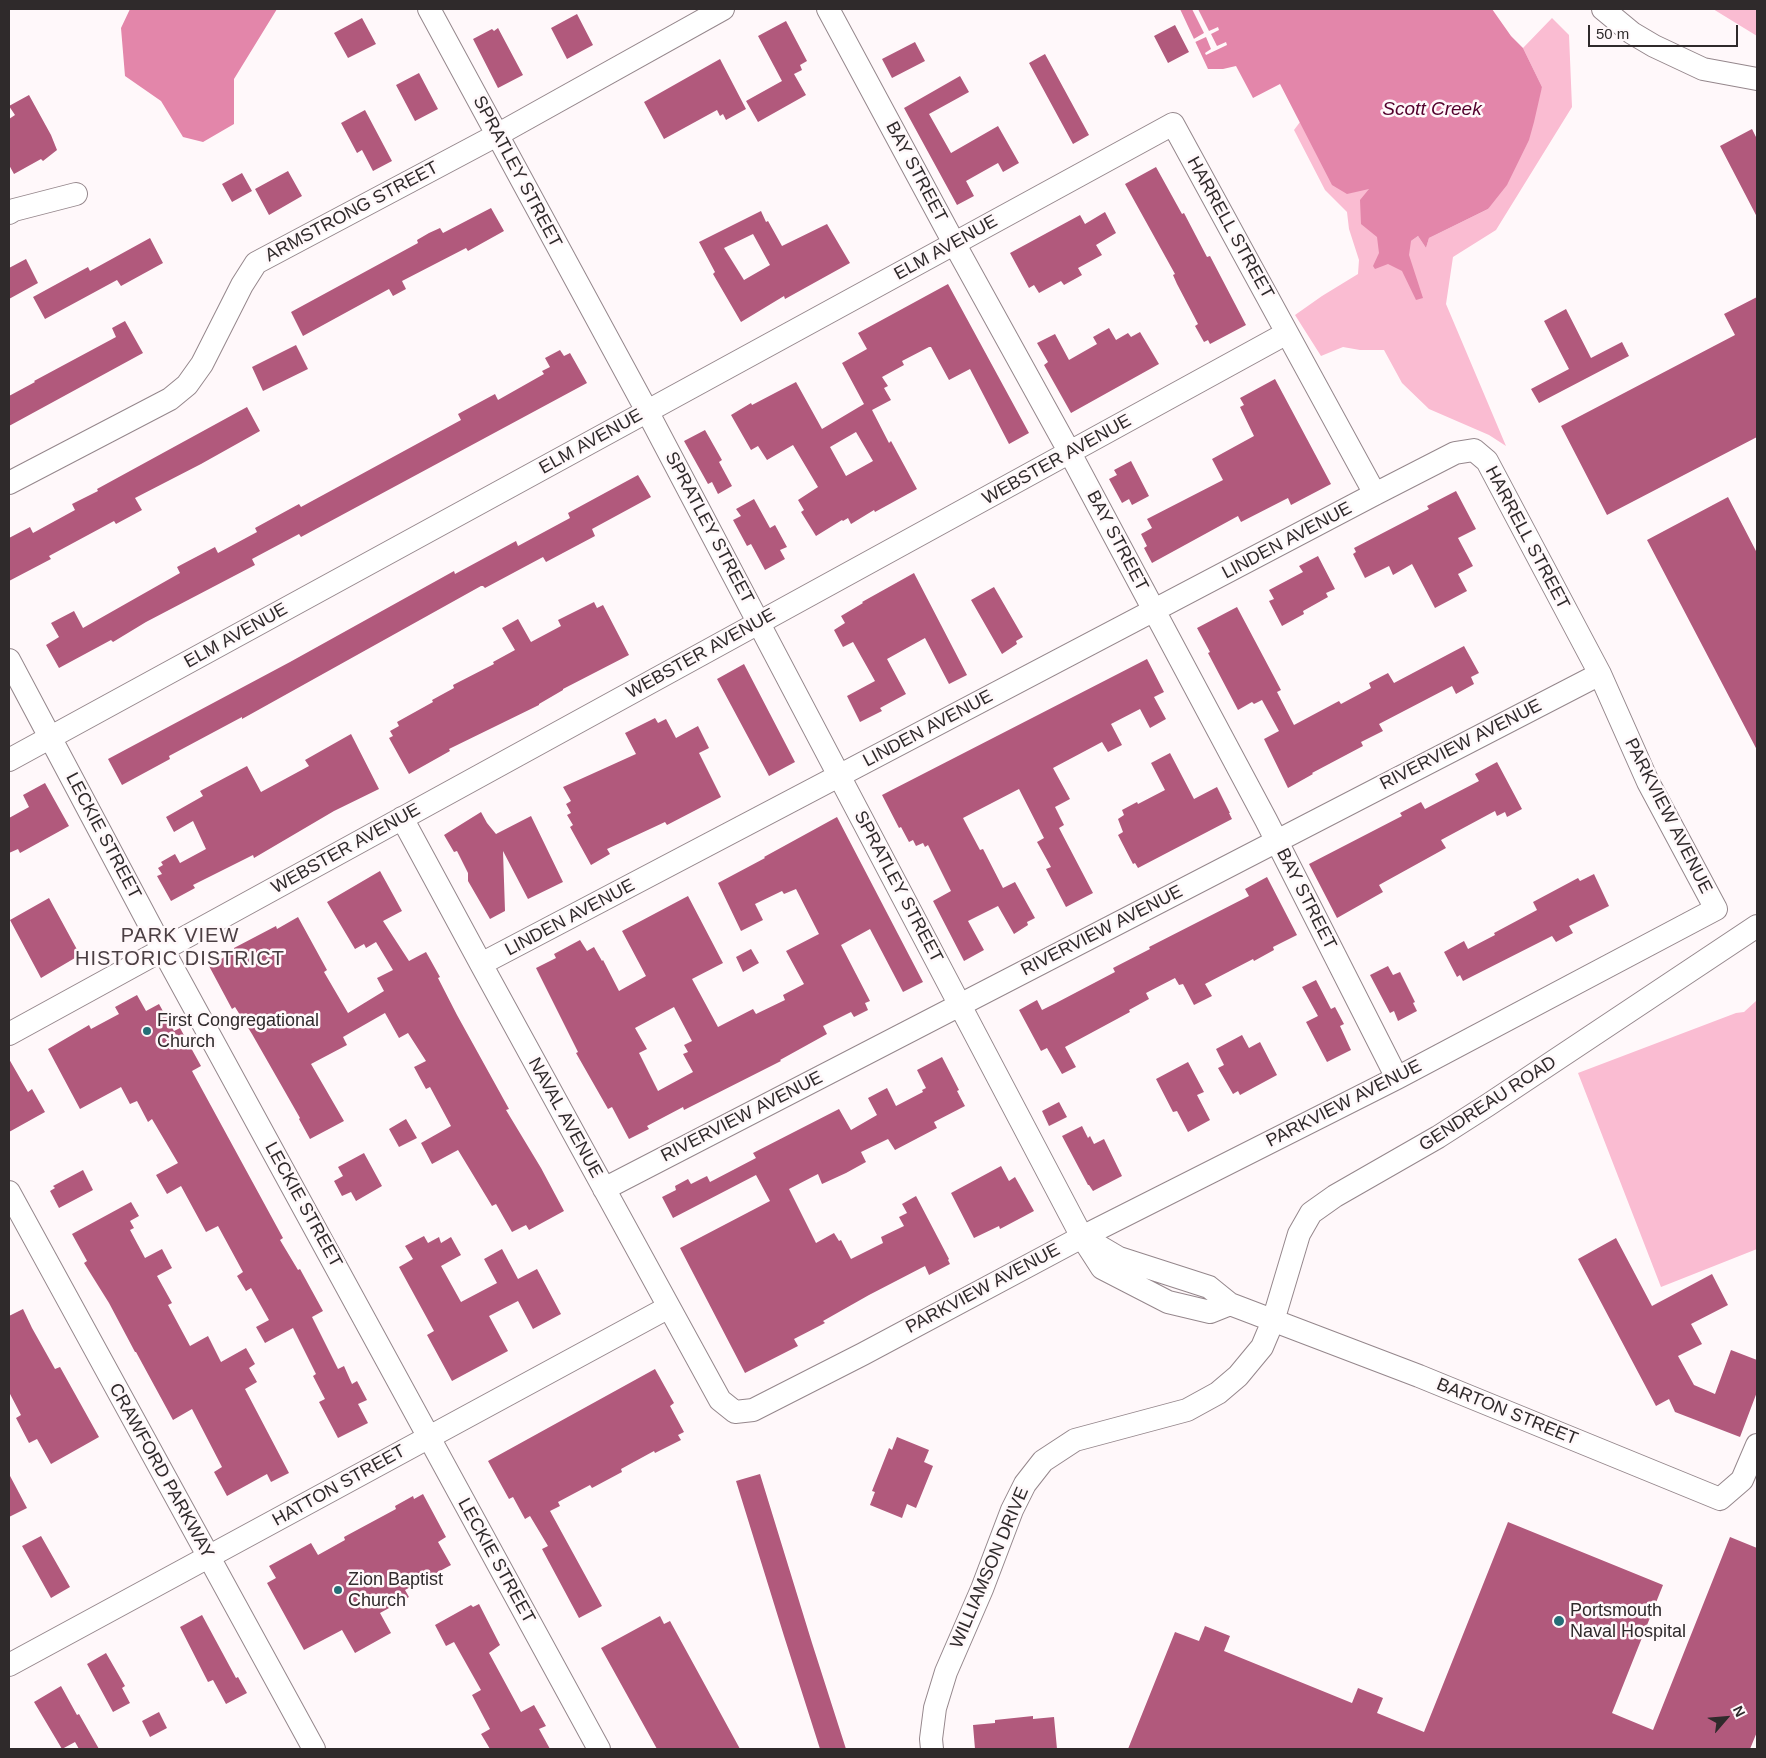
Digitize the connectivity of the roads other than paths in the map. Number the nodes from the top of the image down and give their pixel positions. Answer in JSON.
{"nodes":[{"id":1,"x":429,"y":9,"type":"edge"},
{"id":2,"x":723,"y":9,"type":"edge"},
{"id":3,"x":828,"y":9,"type":"edge"},
{"id":4,"x":1604,"y":9,"type":"edge"},
{"id":5,"x":1757,"y":79,"type":"edge"},
{"id":6,"x":1173,"y":124,"type":"joint"},
{"id":7,"x":497,"y":135,"type":"junction"},
{"id":8,"x":76,"y":194,"type":"dead end"},
{"id":9,"x":9,"y":213,"type":"edge"},
{"id":10,"x":954,"y":243,"type":"junction"},
{"id":11,"x":1287,"y":333,"type":"junction"},
{"id":12,"x":647,"y":411,"type":"junction"},
{"id":13,"x":1070,"y":453,"type":"junction"},
{"id":14,"x":9,"y":483,"type":"edge"},
{"id":15,"x":1375,"y":494,"type":"junction"},
{"id":16,"x":1154,"y":610,"type":"junction"},
{"id":17,"x":759,"y":623,"type":"junction"},
{"id":18,"x":9,"y":660,"type":"edge"},
{"id":19,"x":1600,"y":674,"type":"junction"},
{"id":20,"x":50,"y":738,"type":"junction"},
{"id":21,"x":9,"y":760,"type":"edge"},
{"id":22,"x":840,"y":776,"type":"junction"},
{"id":23,"x":402,"y":818,"type":"junction"},
{"id":24,"x":1277,"y":840,"type":"junction"},
{"id":25,"x":1757,"y":926,"type":"edge"},
{"id":26,"x":164,"y":950,"type":"junction"},
{"id":27,"x":481,"y":964,"type":"junction"},
{"id":28,"x":959,"y":1005,"type":"junction"},
{"id":29,"x":9,"y":1034,"type":"edge"},
{"id":30,"x":1397,"y":1078,"type":"junction"},
{"id":31,"x":604,"y":1189,"type":"junction"},
{"id":32,"x":9,"y":1192,"type":"edge"},
{"id":33,"x":1082,"y":1236,"type":"junction"},
{"id":34,"x":669,"y":1307,"type":"junction"},
{"id":35,"x":1273,"y":1321,"type":"junction"},
{"id":36,"x":735,"y":1412,"type":"joint"},
{"id":37,"x":429,"y":1437,"type":"junction"},
{"id":38,"x":1757,"y":1445,"type":"edge"},
{"id":39,"x":207,"y":1557,"type":"junction"},
{"id":40,"x":9,"y":1665,"type":"edge"},
{"id":41,"x":314,"y":1749,"type":"edge"},
{"id":42,"x":599,"y":1749,"type":"edge"},
{"id":43,"x":932,"y":1749,"type":"edge"}],
"edges":[{"from":1,"to":7,"type":"street","name":"SPRATLEY STREET"},
{"from":2,"to":7,"type":"street","name":"ARMSTRONG STREET"},
{"from":3,"to":10,"type":"street","name":"BAY STREET"},
{"from":4,"to":5,"type":"street"},
{"from":6,"to":10,"type":"street","name":"ELM AVENUE"},
{"from":6,"to":11,"type":"street","name":"HARRELL STREET"},
{"from":7,"to":12,"type":"street","name":"SPRATLEY STREET"},
{"from":7,"to":14,"type":"street","name":"ARMSTRONG STREET"},
{"from":8,"to":9,"type":"street"},
{"from":10,"to":12,"type":"street","name":"ELM AVENUE"},
{"from":10,"to":13,"type":"street","name":"BAY STREET"},
{"from":11,"to":13,"type":"street","name":"WEBSTER AVENUE"},
{"from":11,"to":15,"type":"street"},
{"from":12,"to":17,"type":"street","name":"SPRATLEY STREET"},
{"from":12,"to":20,"type":"street","name":"ELM AVENUE"},
{"from":13,"to":16,"type":"street","name":"BAY STREET"},
{"from":13,"to":17,"type":"street","name":"WEBSTER AVENUE"},
{"from":15,"to":16,"type":"street","name":"LINDEN AVENUE"},
{"from":15,"to":19,"type":"street","name":"HARRELL STREET"},
{"from":16,"to":22,"type":"street","name":"LINDEN AVENUE"},
{"from":16,"to":24,"type":"street","name":"BAY STREET"},
{"from":17,"to":22,"type":"street","name":"SPRATLEY STREET"},
{"from":17,"to":23,"type":"street","name":"WEBSTER AVENUE"},
{"from":18,"to":20,"type":"street","name":"LECKIE STREET"},
{"from":19,"to":24,"type":"street","name":"RIVERVIEW AVENUE"},
{"from":19,"to":30,"type":"street","name":"PARKVIEW AVENUE"},
{"from":20,"to":21,"type":"street","name":"ELM AVENUE"},
{"from":20,"to":26,"type":"street","name":"LECKIE STREET"},
{"from":22,"to":27,"type":"street","name":"LINDEN AVENUE"},
{"from":22,"to":28,"type":"street","name":"SPRATLEY STREET"},
{"from":23,"to":26,"type":"street","name":"WEBSTER AVENUE"},
{"from":23,"to":27,"type":"street","name":"NAVAL AVENUE"},
{"from":24,"to":28,"type":"street","name":"RIVERVIEW AVENUE"},
{"from":24,"to":30,"type":"street","name":"BAY STREET"},
{"from":25,"to":35,"type":"street","name":"GENDREAU ROAD"},
{"from":26,"to":29,"type":"street","name":"WEBSTER AVENUE"},
{"from":26,"to":37,"type":"street","name":"LECKIE STREET"},
{"from":27,"to":31,"type":"street","name":"NAVAL AVENUE"},
{"from":28,"to":31,"type":"street","name":"RIVERVIEW AVENUE"},
{"from":28,"to":33,"type":"street","name":"SPRATLEY STREET"},
{"from":30,"to":33,"type":"street","name":"PARKVIEW AVENUE"},
{"from":31,"to":34,"type":"street","name":"NAVAL AVENUE"},
{"from":32,"to":39,"type":"street","name":"CRAWFORD PARKWAY"},
{"from":33,"to":35,"type":"street","name":"BARTON STREET"},
{"from":33,"to":36,"type":"street","name":"PARKVIEW AVENUE"},
{"from":34,"to":36,"type":"street","name":"NAVAL AVENUE"},
{"from":34,"to":37,"type":"street","name":"HATTON STREET"},
{"from":35,"to":38,"type":"street","name":"BARTON STREET"},
{"from":35,"to":43,"type":"street","name":"WILLIAMSON DRIVE"},
{"from":37,"to":39,"type":"street","name":"HATTON STREET"},
{"from":37,"to":42,"type":"street","name":"LECKIE STREET"},
{"from":39,"to":40,"type":"street","name":"HATTON STREET"},
{"from":39,"to":41,"type":"street","name":"CRAWFORD PARKWAY"}]}
